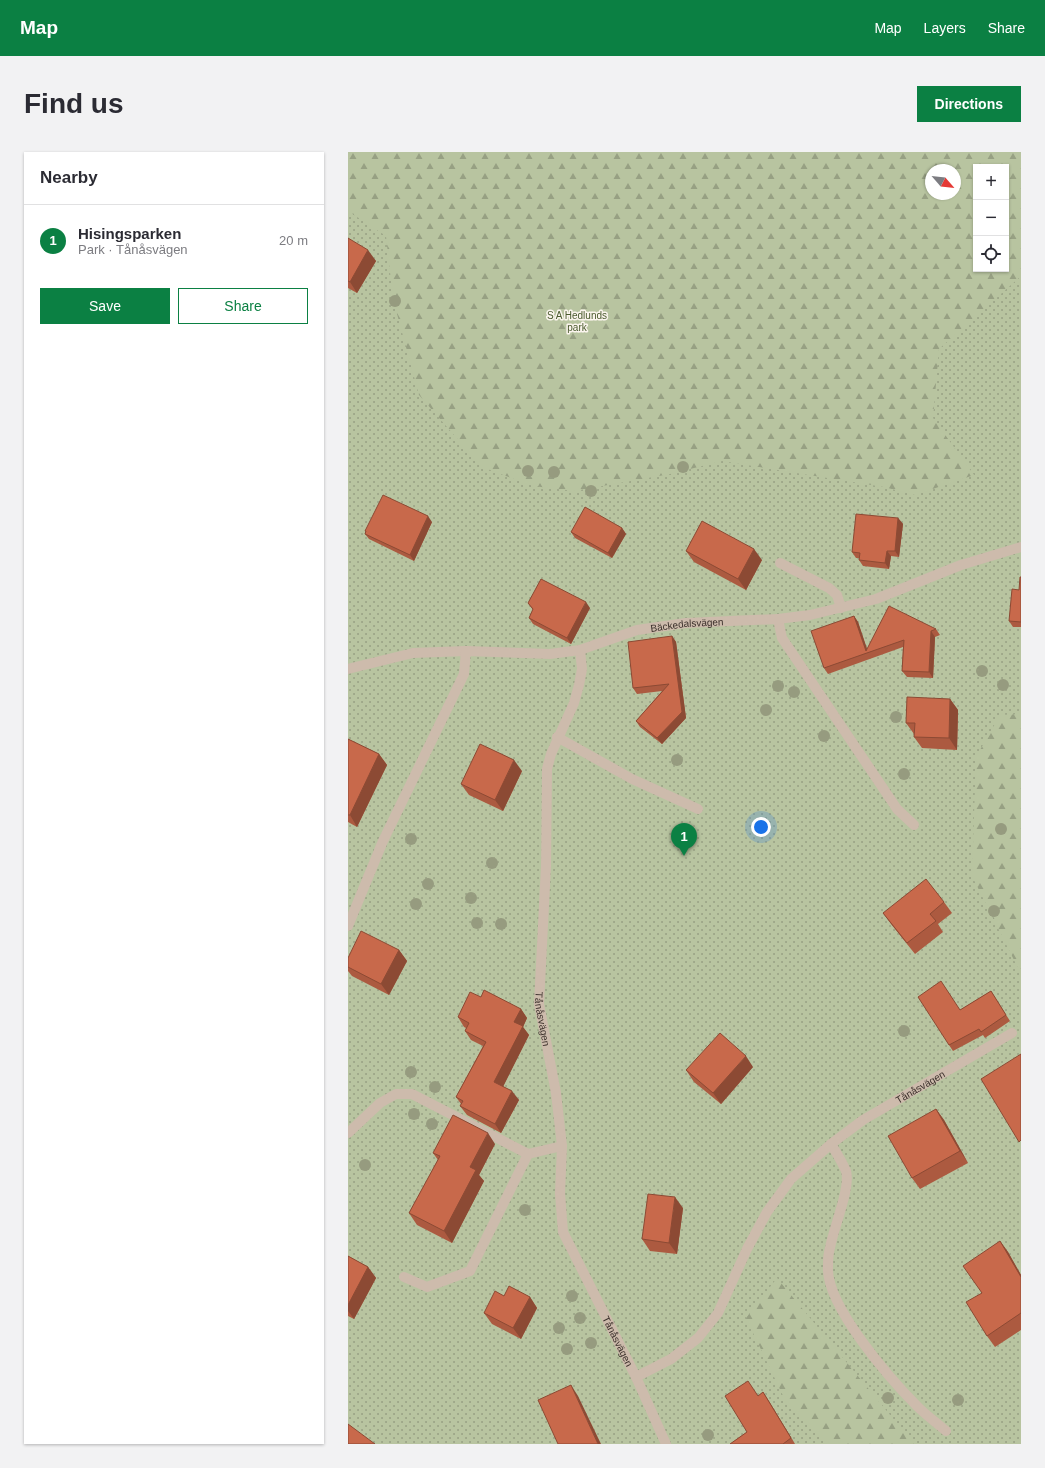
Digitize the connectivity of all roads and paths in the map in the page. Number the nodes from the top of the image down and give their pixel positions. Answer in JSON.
{"nodes":[{"id":1,"x":1021,"y":547,"type":"edge"},
{"id":2,"x":780,"y":563,"type":"dead end"},
{"id":3,"x":841,"y":608,"type":"junction"},
{"id":4,"x":778,"y":619,"type":"junction"},
{"id":5,"x":580,"y":650,"type":"junction"},
{"id":6,"x":466,"y":651,"type":"junction"},
{"id":7,"x":348,"y":669,"type":"edge"},
{"id":8,"x":558,"y":738,"type":"junction"},
{"id":9,"x":698,"y":809,"type":"dead end"},
{"id":10,"x":914,"y":826,"type":"dead end"},
{"id":11,"x":348,"y":926,"type":"edge"},
{"id":12,"x":1012,"y":1032,"type":"dead end"},
{"id":13,"x":348,"y":1133,"type":"edge"},
{"id":14,"x":831,"y":1144,"type":"junction"},
{"id":15,"x":562,"y":1146,"type":"junction"},
{"id":16,"x":528,"y":1154,"type":"junction"},
{"id":17,"x":404,"y":1277,"type":"dead end"},
{"id":18,"x":636,"y":1377,"type":"junction"},
{"id":19,"x":946,"y":1431,"type":"dead end"},
{"id":20,"x":666,"y":1444,"type":"edge"}],
"edges":[{"from":1,"to":3,"type":"street","name":"Bäckedalsvägen"},
{"from":2,"to":3,"type":"street"},
{"from":3,"to":4,"type":"street","name":"Bäckedalsvägen"},
{"from":4,"to":5,"type":"street","name":"Bäckedalsvägen"},
{"from":4,"to":10,"type":"street"},
{"from":5,"to":6,"type":"street","name":"Bäckedalsvägen"},
{"from":5,"to":8,"type":"street","name":"Tånåsvägen"},
{"from":6,"to":7,"type":"street","name":"Bäckedalsvägen"},
{"from":6,"to":11,"type":"street"},
{"from":8,"to":9,"type":"street"},
{"from":8,"to":15,"type":"street","name":"Tånåsvägen"},
{"from":12,"to":14,"type":"street","name":"Tånåsvägen"},
{"from":13,"to":16,"type":"street"},
{"from":14,"to":18,"type":"street","name":"Tånåsvägen"},
{"from":14,"to":19,"type":"street"},
{"from":15,"to":16,"type":"street"},
{"from":15,"to":18,"type":"street","name":"Tånåsvägen"},
{"from":16,"to":17,"type":"street"},
{"from":18,"to":20,"type":"street","name":"Tånåsvägen"}]}
